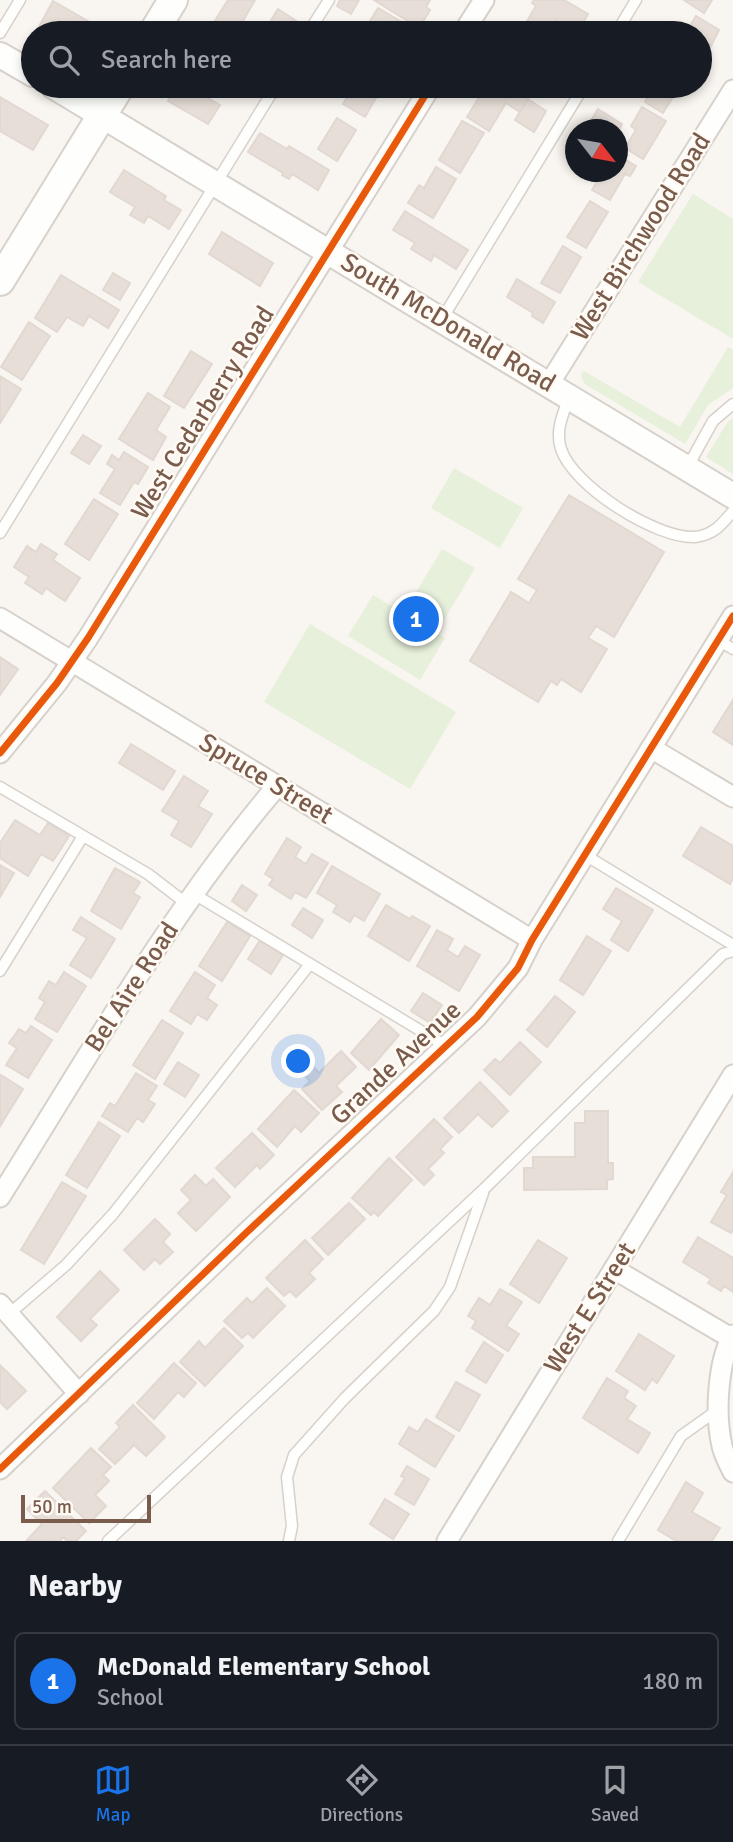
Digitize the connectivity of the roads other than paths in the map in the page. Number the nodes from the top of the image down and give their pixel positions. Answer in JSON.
{"nodes":[{"id":1,"x":20,"y":0,"type":"edge"},
{"id":2,"x":173,"y":0,"type":"edge"},
{"id":3,"x":329,"y":0,"type":"edge"},
{"id":4,"x":484,"y":0,"type":"edge"},
{"id":5,"x":636,"y":0,"type":"edge"},
{"id":6,"x":160,"y":21,"type":"edge"},
{"id":7,"x":316,"y":21,"type":"edge"},
{"id":8,"x":471,"y":21,"type":"edge"},
{"id":9,"x":623,"y":21,"type":"edge"},
{"id":10,"x":0,"y":33,"type":"edge"},
{"id":11,"x":0,"y":55,"type":"edge"},
{"id":12,"x":21,"y":67,"type":"edge"},
{"id":13,"x":733,"y":90,"type":"edge"},
{"id":14,"x":74,"y":98,"type":"edge"},
{"id":15,"x":113,"y":98,"type":"edge"},
{"id":16,"x":268,"y":98,"type":"edge"},
{"id":17,"x":423,"y":98,"type":"edge"},
{"id":18,"x":577,"y":98,"type":"edge"},
{"id":19,"x":103,"y":114,"type":"junction"},
{"id":20,"x":216,"y":182,"type":"junction"},
{"id":21,"x":329,"y":251,"type":"junction"},
{"id":22,"x":0,"y":281,"type":"edge"},
{"id":23,"x":441,"y":319,"type":"junction"},
{"id":24,"x":559,"y":390,"type":"junction"},
{"id":25,"x":733,"y":404,"type":"edge"},
{"id":26,"x":687,"y":468,"type":"junction"},
{"id":27,"x":733,"y":496,"type":"edge"},
{"id":28,"x":733,"y":511,"type":"edge"},
{"id":29,"x":0,"y":533,"type":"edge"},
{"id":30,"x":733,"y":616,"type":"edge"},
{"id":31,"x":0,"y":618,"type":"edge"},
{"id":32,"x":726,"y":645,"type":"edge"},
{"id":33,"x":72,"y":662,"type":"junction"},
{"id":34,"x":651,"y":748,"type":"junction"},
{"id":35,"x":0,"y":754,"type":"edge"},
{"id":36,"x":277,"y":786,"type":"junction"},
{"id":37,"x":0,"y":787,"type":"edge"},
{"id":38,"x":733,"y":797,"type":"edge"},
{"id":39,"x":83,"y":836,"type":"junction"},
{"id":40,"x":585,"y":855,"type":"junction"},
{"id":41,"x":190,"y":899,"type":"junction"},
{"id":42,"x":532,"y":940,"type":"junction"},
{"id":43,"x":733,"y":945,"type":"edge"},
{"id":44,"x":733,"y":951,"type":"edge"},
{"id":45,"x":310,"y":964,"type":"junction"},
{"id":46,"x":0,"y":971,"type":"edge"},
{"id":47,"x":446,"y":1046,"type":"junction"},
{"id":48,"x":733,"y":1075,"type":"edge"},
{"id":49,"x":484,"y":1189,"type":"junction"},
{"id":50,"x":0,"y":1197,"type":"edge"},
{"id":51,"x":614,"y":1269,"type":"junction"},
{"id":52,"x":4,"y":1309,"type":"edge"},
{"id":53,"x":732,"y":1337,"type":"edge"},
{"id":54,"x":79,"y":1394,"type":"junction"},
{"id":55,"x":720,"y":1409,"type":"junction"},
{"id":56,"x":0,"y":1469,"type":"edge"},
{"id":57,"x":733,"y":1472,"type":"edge"},
{"id":58,"x":108,"y":1541,"type":"edge"},
{"id":59,"x":289,"y":1541,"type":"edge"},
{"id":60,"x":447,"y":1541,"type":"edge"},
{"id":61,"x":618,"y":1541,"type":"edge"}],
"edges":[{"from":1,"to":10,"type":"lane"},
{"from":2,"to":6,"type":"main road"},
{"from":3,"to":7,"type":"lane"},
{"from":4,"to":8,"type":"street"},
{"from":5,"to":9,"type":"lane"},
{"from":11,"to":12,"type":"street"},
{"from":13,"to":24,"type":"street","name":"West Birchwood Road"},
{"from":14,"to":19,"type":"street","name":"South McDonald Road"},
{"from":15,"to":19,"type":"main road"},
{"from":16,"to":20,"type":"lane"},
{"from":17,"to":21,"type":"street","name":"West Cedarberry Road"},
{"from":18,"to":23,"type":"lane"},
{"from":19,"to":20,"type":"street","name":"South McDonald Road"},
{"from":19,"to":22,"type":"main road"},
{"from":20,"to":21,"type":"street","name":"South McDonald Road"},
{"from":20,"to":29,"type":"lane"},
{"from":21,"to":23,"type":"street","name":"South McDonald Road"},
{"from":21,"to":33,"type":"street","name":"West Cedarberry Road"},
{"from":23,"to":24,"type":"street","name":"South McDonald Road"},
{"from":24,"to":26,"type":"street","name":"South McDonald Road"},
{"from":24,"to":28,"type":"lane"},
{"from":25,"to":26,"type":"lane"},
{"from":26,"to":27,"type":"street","name":"South McDonald Road"},
{"from":30,"to":32,"type":"street","name":"Grande Avenue"},
{"from":31,"to":33,"type":"street","name":"Spruce Street"},
{"from":32,"to":34,"type":"street","name":"Grande Avenue"},
{"from":33,"to":35,"type":"street","name":"West Cedarberry Road"},
{"from":33,"to":36,"type":"street","name":"Spruce Street"},
{"from":34,"to":38,"type":"street"},
{"from":34,"to":40,"type":"street","name":"Grande Avenue"},
{"from":36,"to":41,"type":"street","name":"Bel Aire Road"},
{"from":36,"to":42,"type":"street","name":"Spruce Street"},
{"from":37,"to":39,"type":"lane"},
{"from":39,"to":41,"type":"lane"},
{"from":39,"to":46,"type":"lane"},
{"from":40,"to":42,"type":"street","name":"Grande Avenue"},
{"from":40,"to":43,"type":"lane"},
{"from":41,"to":45,"type":"lane"},
{"from":41,"to":50,"type":"street","name":"Bel Aire Road"},
{"from":42,"to":47,"type":"street","name":"Grande Avenue"},
{"from":44,"to":49,"type":"lane"},
{"from":45,"to":47,"type":"lane"},
{"from":45,"to":52,"type":"lane"},
{"from":47,"to":54,"type":"street","name":"Grande Avenue"},
{"from":48,"to":51,"type":"street","name":"West E Street"},
{"from":49,"to":58,"type":"lane"},
{"from":49,"to":59,"type":"lane"},
{"from":51,"to":53,"type":"street"},
{"from":51,"to":60,"type":"street","name":"West E Street"},
{"from":52,"to":54,"type":"street"},
{"from":53,"to":55,"type":"street"},
{"from":54,"to":56,"type":"street","name":"Grande Avenue"},
{"from":55,"to":57,"type":"street"},
{"from":55,"to":61,"type":"lane"}]}
